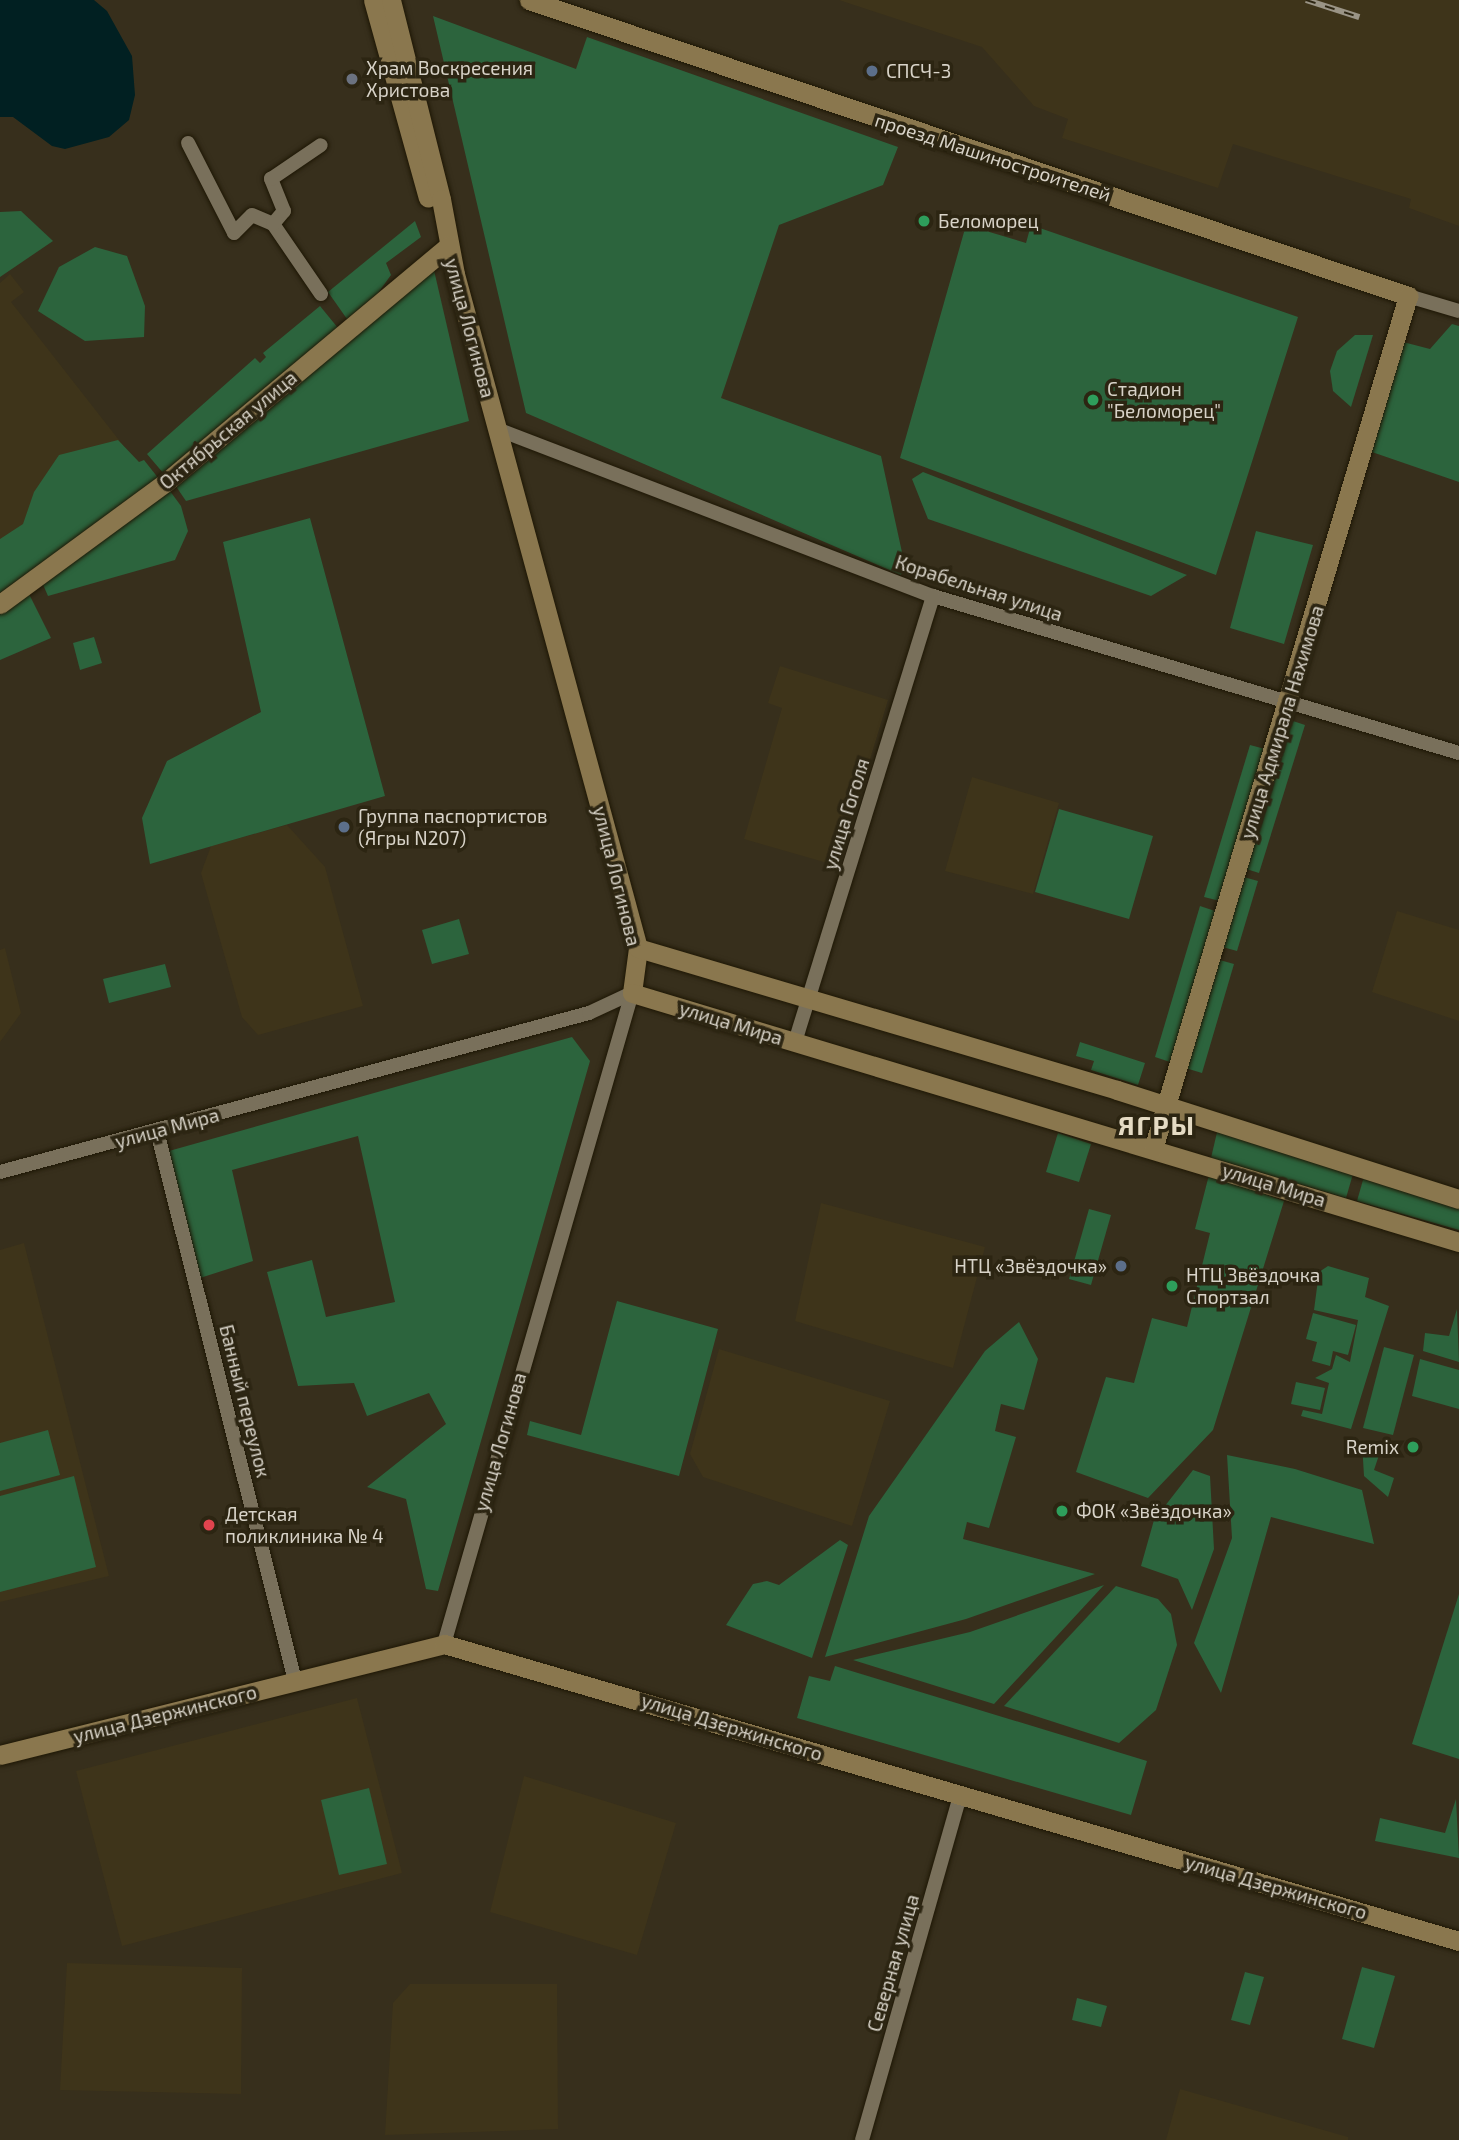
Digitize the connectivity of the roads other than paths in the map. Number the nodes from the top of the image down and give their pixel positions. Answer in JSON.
{"nodes":[{"id":1,"x":373,"y":0,"type":"edge"},
{"id":2,"x":391,"y":0,"type":"edge"},
{"id":3,"x":529,"y":0,"type":"edge"},
{"id":4,"x":188,"y":143,"type":"dead end"},
{"id":5,"x":321,"y":145,"type":"dead end"},
{"id":6,"x":273,"y":224,"type":"junction"},
{"id":7,"x":445,"y":236,"type":"junction"},
{"id":8,"x":321,"y":293,"type":"dead end"},
{"id":9,"x":1408,"y":296,"type":"junction"},
{"id":10,"x":1459,"y":311,"type":"edge"},
{"id":11,"x":497,"y":429,"type":"junction"},
{"id":12,"x":933,"y":596,"type":"junction"},
{"id":13,"x":0,"y":604,"type":"edge"},
{"id":14,"x":1289,"y":703,"type":"junction"},
{"id":15,"x":1459,"y":753,"type":"edge"},
{"id":16,"x":638,"y":948,"type":"junction"},
{"id":17,"x":632,"y":993,"type":"junction"},
{"id":18,"x":810,"y":998,"type":"junction"},
{"id":19,"x":795,"y":1042,"type":"junction"},
{"id":20,"x":1166,"y":1107,"type":"junction"},
{"id":21,"x":157,"y":1131,"type":"junction"},
{"id":22,"x":1153,"y":1149,"type":"junction"},
{"id":23,"x":0,"y":1172,"type":"edge"},
{"id":24,"x":1459,"y":1199,"type":"edge"},
{"id":25,"x":1459,"y":1242,"type":"edge"},
{"id":26,"x":444,"y":1644,"type":"junction"},
{"id":27,"x":295,"y":1681,"type":"junction"},
{"id":28,"x":0,"y":1755,"type":"edge"},
{"id":29,"x":960,"y":1797,"type":"junction"},
{"id":30,"x":1459,"y":1941,"type":"edge"},
{"id":31,"x":862,"y":2140,"type":"edge"}],
"edges":[{"from":1,"to":7,"type":"main road","name":"улица Логинова"},
{"from":2,"to":7,"type":"main road","name":"улица Логинова"},
{"from":3,"to":9,"type":"main road","name":"проезд Машиностроителей"},
{"from":4,"to":6,"type":"street"},
{"from":5,"to":6,"type":"street"},
{"from":6,"to":8,"type":"street"},
{"from":7,"to":11,"type":"main road","name":"улица Логинова"},
{"from":7,"to":13,"type":"main road","name":"Октябрьская улица"},
{"from":9,"to":10,"type":"street","name":"проезд Машиностроителей"},
{"from":9,"to":14,"type":"main road","name":"улица Адмирала Нахимова"},
{"from":11,"to":12,"type":"street","name":"Корабельная улица"},
{"from":11,"to":16,"type":"main road","name":"улица Логинова"},
{"from":12,"to":14,"type":"street","name":"Корабельная улица"},
{"from":12,"to":18,"type":"street","name":"улица Гоголя"},
{"from":14,"to":15,"type":"street","name":"Корабельная улица"},
{"from":14,"to":20,"type":"main road","name":"улица Адмирала Нахимова"},
{"from":16,"to":17,"type":"main road","name":"улица Логинова"},
{"from":16,"to":18,"type":"main road"},
{"from":17,"to":19,"type":"main road","name":"улица Мира"},
{"from":17,"to":21,"type":"street","name":"улица Мира"},
{"from":17,"to":26,"type":"street","name":"улица Логинова"},
{"from":18,"to":19,"type":"street","name":"улица Гоголя"},
{"from":18,"to":20,"type":"main road"},
{"from":19,"to":22,"type":"main road","name":"улица Мира"},
{"from":20,"to":22,"type":"main road","name":"улица Адмирала Нахимова"},
{"from":20,"to":24,"type":"main road"},
{"from":21,"to":23,"type":"street","name":"улица Мира"},
{"from":21,"to":27,"type":"street","name":"Банный переулок"},
{"from":22,"to":25,"type":"main road","name":"улица Мира"},
{"from":26,"to":27,"type":"main road","name":"улица Дзержинского"},
{"from":26,"to":29,"type":"main road","name":"улица Дзержинского"},
{"from":27,"to":28,"type":"main road","name":"улица Дзержинского"},
{"from":29,"to":30,"type":"main road","name":"улица Дзержинского"},
{"from":29,"to":31,"type":"street","name":"Северная улица"}]}
